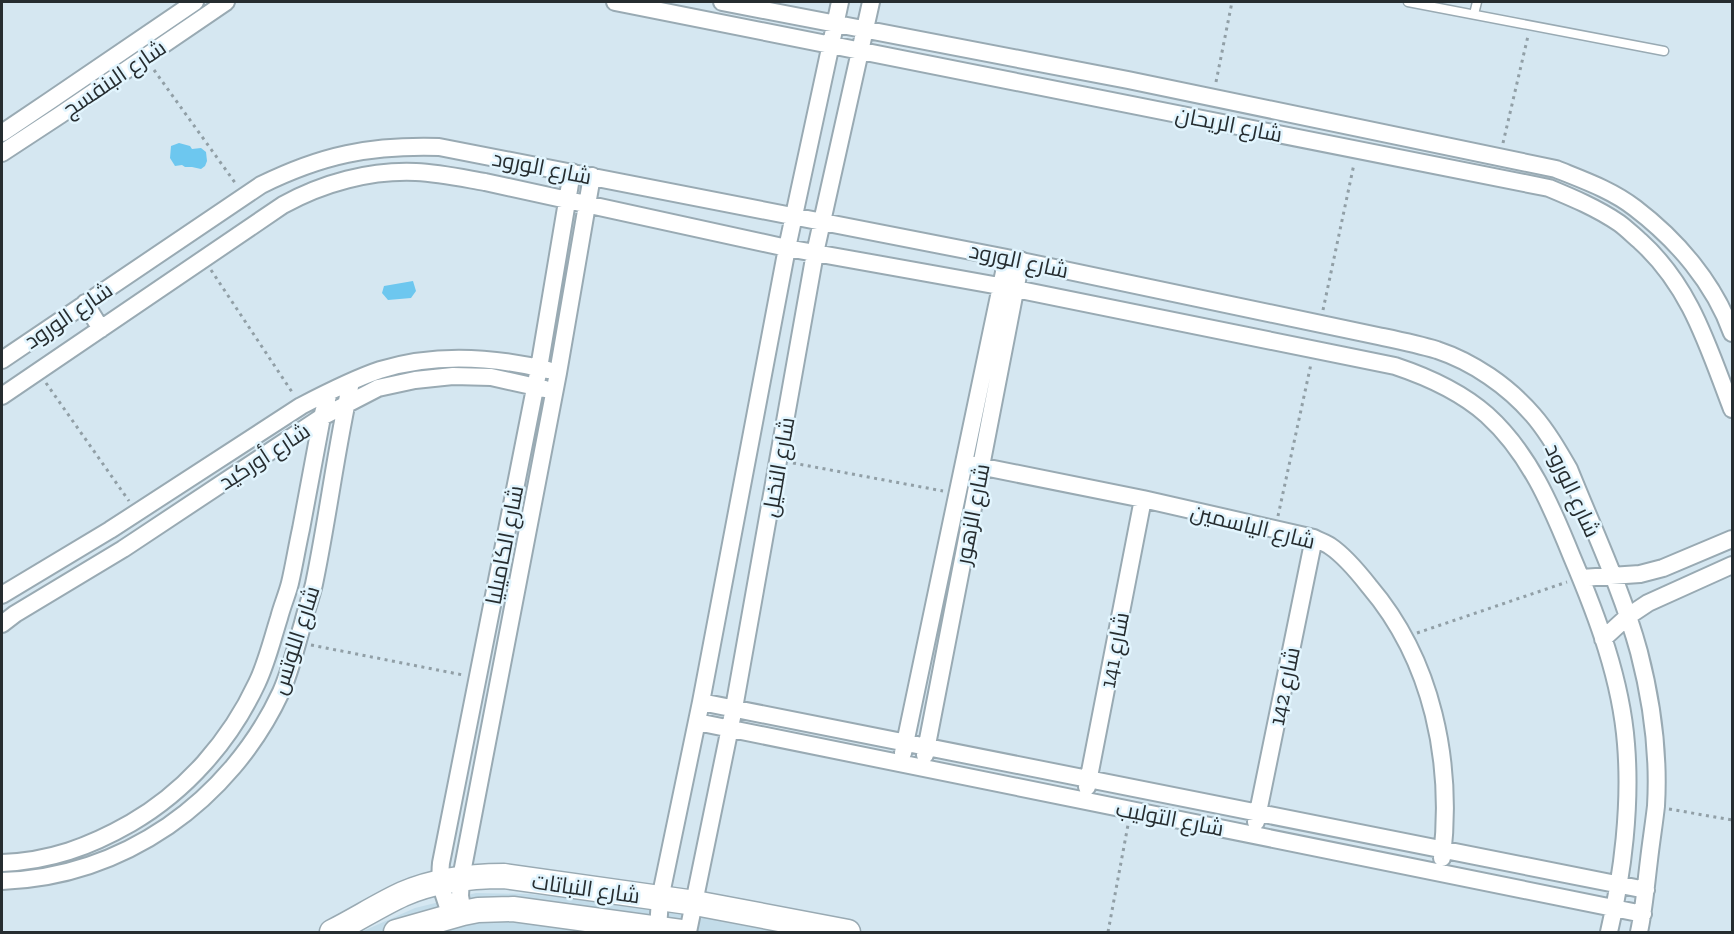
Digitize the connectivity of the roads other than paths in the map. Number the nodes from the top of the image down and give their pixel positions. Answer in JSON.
{"nodes":[{"id":1,"x":195,"y":2,"type":"edge"},
{"id":2,"x":226,"y":2,"type":"edge"},
{"id":3,"x":623,"y":2,"type":"edge"},
{"id":4,"x":722,"y":2,"type":"edge"},
{"id":5,"x":840,"y":2,"type":"edge"},
{"id":6,"x":871,"y":2,"type":"edge"},
{"id":7,"x":1408,"y":2,"type":"edge"},
{"id":8,"x":1477,"y":2,"type":"edge"},
{"id":9,"x":1474,"y":14,"type":"junction"},
{"id":10,"x":835,"y":24,"type":"junction"},
{"id":11,"x":865,"y":29,"type":"junction"},
{"id":12,"x":831,"y":45,"type":"junction"},
{"id":13,"x":860,"y":50,"type":"junction"},
{"id":14,"x":1664,"y":51,"type":"dead end"},
{"id":15,"x":51,"y":100,"type":"junction"},
{"id":16,"x":60,"y":115,"type":"junction"},
{"id":17,"x":9,"y":128,"type":"edge"},
{"id":18,"x":25,"y":138,"type":"junction"},
{"id":19,"x":2,"y":153,"type":"edge"},
{"id":20,"x":492,"y":157,"type":"junction"},
{"id":21,"x":572,"y":172,"type":"junction"},
{"id":22,"x":592,"y":176,"type":"junction"},
{"id":23,"x":485,"y":182,"type":"junction"},
{"id":24,"x":566,"y":201,"type":"junction"},
{"id":25,"x":586,"y":205,"type":"junction"},
{"id":26,"x":794,"y":217,"type":"junction"},
{"id":27,"x":822,"y":221,"type":"junction"},
{"id":28,"x":1667,"y":236,"type":"junction"},
{"id":29,"x":787,"y":248,"type":"junction"},
{"id":30,"x":1650,"y":251,"type":"junction"},
{"id":31,"x":815,"y":253,"type":"junction"},
{"id":32,"x":1014,"y":259,"type":"junction"},
{"id":33,"x":1008,"y":288,"type":"junction"},
{"id":34,"x":85,"y":303,"type":"junction"},
{"id":35,"x":1320,"y":324,"type":"junction"},
{"id":36,"x":101,"y":329,"type":"junction"},
{"id":37,"x":1732,"y":333,"type":"edge"},
{"id":38,"x":1378,"y":336,"type":"junction"},
{"id":39,"x":1314,"y":350,"type":"junction"},
{"id":40,"x":2,"y":360,"type":"edge"},
{"id":41,"x":1371,"y":361,"type":"junction"},
{"id":42,"x":539,"y":368,"type":"junction"},
{"id":43,"x":558,"y":373,"type":"junction"},
{"id":44,"x":351,"y":382,"type":"junction"},
{"id":45,"x":535,"y":387,"type":"junction"},
{"id":46,"x":554,"y":391,"type":"junction"},
{"id":47,"x":329,"y":392,"type":"junction"},
{"id":48,"x":2,"y":396,"type":"edge"},
{"id":49,"x":346,"y":405,"type":"junction"},
{"id":50,"x":1732,"y":409,"type":"edge"},
{"id":51,"x":322,"y":417,"type":"junction"},
{"id":52,"x":964,"y":463,"type":"junction"},
{"id":53,"x":981,"y":466,"type":"junction"},
{"id":54,"x":1143,"y":499,"type":"junction"},
{"id":55,"x":1314,"y":538,"type":"junction"},
{"id":56,"x":1732,"y":539,"type":"edge"},
{"id":57,"x":1732,"y":565,"type":"edge"},
{"id":58,"x":1612,"y":577,"type":"junction"},
{"id":59,"x":1581,"y":578,"type":"junction"},
{"id":60,"x":2,"y":595,"type":"edge"},
{"id":61,"x":15,"y":614,"type":"junction"},
{"id":62,"x":1628,"y":617,"type":"junction"},
{"id":63,"x":2,"y":624,"type":"edge"},
{"id":64,"x":1603,"y":639,"type":"junction"},
{"id":65,"x":701,"y":702,"type":"junction"},
{"id":66,"x":734,"y":708,"type":"junction"},
{"id":67,"x":697,"y":722,"type":"junction"},
{"id":68,"x":729,"y":728,"type":"junction"},
{"id":69,"x":906,"y":742,"type":"junction"},
{"id":70,"x":926,"y":746,"type":"junction"},
{"id":71,"x":901,"y":763,"type":"junction"},
{"id":72,"x":922,"y":768,"type":"junction"},
{"id":73,"x":1089,"y":778,"type":"junction"},
{"id":74,"x":1084,"y":801,"type":"junction"},
{"id":75,"x":1258,"y":812,"type":"junction"},
{"id":76,"x":1254,"y":835,"type":"junction"},
{"id":77,"x":1443,"y":849,"type":"junction"},
{"id":78,"x":2,"y":863,"type":"edge"},
{"id":79,"x":1440,"y":873,"type":"junction"},
{"id":80,"x":451,"y":880,"type":"junction"},
{"id":81,"x":2,"y":881,"type":"edge"},
{"id":82,"x":1619,"y":884,"type":"junction"},
{"id":83,"x":1646,"y":890,"type":"junction"},
{"id":84,"x":660,"y":898,"type":"junction"},
{"id":85,"x":695,"y":903,"type":"junction"},
{"id":86,"x":1614,"y":908,"type":"junction"},
{"id":87,"x":457,"y":914,"type":"junction"},
{"id":88,"x":1643,"y":914,"type":"junction"},
{"id":89,"x":666,"y":931,"type":"edge"},
{"id":90,"x":333,"y":933,"type":"edge"},
{"id":91,"x":396,"y":933,"type":"edge"},
{"id":92,"x":688,"y":933,"type":"edge"},
{"id":93,"x":848,"y":933,"type":"edge"},
{"id":94,"x":1609,"y":933,"type":"edge"},
{"id":95,"x":1639,"y":933,"type":"edge"}],
"edges":[{"from":1,"to":15,"type":"street","name":"شارع البنفسج"},
{"from":2,"to":16,"type":"street","name":"شارع البنفسج"},
{"from":3,"to":12,"type":"street","name":"شارع الريحان"},
{"from":4,"to":10,"type":"street","name":"شارع الريحان"},
{"from":5,"to":10,"type":"street","name":"شارع النخيل"},
{"from":6,"to":11,"type":"street","name":"شارع النخيل"},
{"from":7,"to":9,"type":"lane"},
{"from":8,"to":9,"type":"lane"},
{"from":9,"to":14,"type":"lane"},
{"from":10,"to":11,"type":"street","name":"شارع الريحان"},
{"from":10,"to":12,"type":"street","name":"شارع النخيل"},
{"from":11,"to":13,"type":"street","name":"شارع النخيل"},
{"from":11,"to":28,"type":"street","name":"شارع الريحان"},
{"from":12,"to":13,"type":"street","name":"شارع الريحان"},
{"from":12,"to":26,"type":"street","name":"شارع النخيل"},
{"from":13,"to":27,"type":"street","name":"شارع النخيل"},
{"from":13,"to":30,"type":"street","name":"شارع الريحان"},
{"from":15,"to":16,"type":"street"},
{"from":15,"to":17,"type":"street","name":"شارع البنفسج"},
{"from":16,"to":18,"type":"street","name":"شارع البنفسج"},
{"from":17,"to":18,"type":"street"},
{"from":18,"to":19,"type":"street","name":"شارع البنفسج"},
{"from":20,"to":21,"type":"street","name":"شارع الورود"},
{"from":20,"to":23,"type":"street"},
{"from":20,"to":34,"type":"street","name":"شارع الورود"},
{"from":21,"to":22,"type":"street","name":"شارع الورود"},
{"from":21,"to":24,"type":"street","name":"شارع الكاميليا"},
{"from":22,"to":25,"type":"street","name":"شارع الكاميليا"},
{"from":22,"to":26,"type":"street","name":"شارع الورود"},
{"from":23,"to":24,"type":"street","name":"شارع الورود"},
{"from":23,"to":36,"type":"street","name":"شارع الورود"},
{"from":24,"to":25,"type":"street","name":"شارع الورود"},
{"from":24,"to":42,"type":"street","name":"شارع الكاميليا"},
{"from":25,"to":29,"type":"street","name":"شارع الورود"},
{"from":25,"to":43,"type":"street","name":"شارع الكاميليا"},
{"from":26,"to":27,"type":"street","name":"شارع الورود"},
{"from":26,"to":29,"type":"street","name":"شارع النخيل"},
{"from":27,"to":31,"type":"street","name":"شارع النخيل"},
{"from":27,"to":32,"type":"street","name":"شارع الورود"},
{"from":28,"to":30,"type":"street"},
{"from":28,"to":37,"type":"street","name":"شارع الريحان"},
{"from":29,"to":31,"type":"street","name":"شارع الورود"},
{"from":29,"to":65,"type":"street","name":"شارع النخيل"},
{"from":30,"to":50,"type":"street","name":"شارع الريحان"},
{"from":31,"to":33,"type":"street","name":"شارع الورود"},
{"from":31,"to":66,"type":"street","name":"شارع النخيل"},
{"from":32,"to":33,"type":"street","name":"شارع الزهور"},
{"from":32,"to":35,"type":"street","name":"شارع الورود"},
{"from":33,"to":39,"type":"street","name":"شارع الورود"},
{"from":33,"to":52,"type":"street","name":"شارع الزهور"},
{"from":33,"to":53,"type":"street","name":"شارع الزهور"},
{"from":34,"to":36,"type":"street"},
{"from":34,"to":40,"type":"street","name":"شارع الورود"},
{"from":35,"to":38,"type":"street","name":"شارع الورود"},
{"from":35,"to":39,"type":"street"},
{"from":36,"to":48,"type":"street","name":"شارع الورود"},
{"from":38,"to":41,"type":"street"},
{"from":38,"to":58,"type":"street","name":"شارع الورود"},
{"from":39,"to":41,"type":"street","name":"شارع الورود"},
{"from":41,"to":59,"type":"street","name":"شارع الورود"},
{"from":42,"to":43,"type":"street","name":"شارع أوركيد"},
{"from":42,"to":44,"type":"street","name":"شارع أوركيد"},
{"from":42,"to":45,"type":"street","name":"شارع الكاميليا"},
{"from":43,"to":46,"type":"street","name":"شارع الكاميليا"},
{"from":44,"to":47,"type":"street","name":"شارع أوركيد"},
{"from":44,"to":49,"type":"street","name":"شارع اللوتس"},
{"from":45,"to":46,"type":"street","name":"شارع أوركيد"},
{"from":45,"to":49,"type":"street","name":"شارع أوركيد"},
{"from":45,"to":80,"type":"street","name":"شارع الكاميليا"},
{"from":46,"to":80,"type":"street","name":"شارع الكاميليا"},
{"from":47,"to":51,"type":"street","name":"شارع اللوتس"},
{"from":47,"to":60,"type":"street","name":"شارع أوركيد"},
{"from":49,"to":51,"type":"street","name":"شارع أوركيد"},
{"from":49,"to":81,"type":"street","name":"شارع اللوتس"},
{"from":51,"to":61,"type":"street","name":"شارع أوركيد"},
{"from":51,"to":78,"type":"street","name":"شارع اللوتس"},
{"from":52,"to":53,"type":"street","name":"شارع الياسمين"},
{"from":52,"to":69,"type":"street","name":"شارع الزهور"},
{"from":53,"to":54,"type":"street","name":"شارع الياسمين"},
{"from":53,"to":70,"type":"street","name":"شارع الزهور"},
{"from":54,"to":55,"type":"street","name":"شارع الياسمين"},
{"from":54,"to":73,"type":"street","name":"شارع 141"},
{"from":55,"to":75,"type":"street","name":"شارع 142"},
{"from":55,"to":77,"type":"street","name":"شارع الياسمين"},
{"from":56,"to":58,"type":"street"},
{"from":57,"to":62,"type":"street"},
{"from":58,"to":59,"type":"street"},
{"from":58,"to":62,"type":"street","name":"شارع الورود"},
{"from":59,"to":64,"type":"street","name":"شارع الورود"},
{"from":60,"to":61,"type":"street"},
{"from":61,"to":63,"type":"street","name":"شارع أوركيد"},
{"from":62,"to":64,"type":"street"},
{"from":62,"to":83,"type":"street","name":"شارع الورود"},
{"from":64,"to":82,"type":"street","name":"شارع الورود"},
{"from":65,"to":66,"type":"street","name":"شارع التوليب"},
{"from":65,"to":67,"type":"street","name":"شارع النخيل"},
{"from":66,"to":68,"type":"street","name":"شارع النخيل"},
{"from":66,"to":69,"type":"street","name":"شارع التوليب"},
{"from":67,"to":68,"type":"street","name":"شارع التوليب"},
{"from":67,"to":84,"type":"street","name":"شارع النخيل"},
{"from":68,"to":71,"type":"street","name":"شارع التوليب"},
{"from":68,"to":85,"type":"street","name":"شارع النخيل"},
{"from":69,"to":70,"type":"street","name":"شارع التوليب"},
{"from":69,"to":71,"type":"street","name":"شارع الزهور"},
{"from":70,"to":72,"type":"street","name":"شارع الزهور"},
{"from":70,"to":73,"type":"street","name":"شارع التوليب"},
{"from":71,"to":72,"type":"street","name":"شارع التوليب"},
{"from":72,"to":74,"type":"street","name":"شارع التوليب"},
{"from":73,"to":74,"type":"street","name":"شارع 141"},
{"from":73,"to":75,"type":"street","name":"شارع التوليب"},
{"from":74,"to":76,"type":"street","name":"شارع التوليب"},
{"from":75,"to":76,"type":"street","name":"شارع 142"},
{"from":75,"to":77,"type":"street","name":"شارع التوليب"},
{"from":76,"to":79,"type":"street","name":"شارع التوليب"},
{"from":77,"to":79,"type":"street","name":"شارع الياسمين"},
{"from":77,"to":82,"type":"street","name":"شارع التوليب"},
{"from":79,"to":86,"type":"street","name":"شارع التوليب"},
{"from":80,"to":84,"type":"street","name":"شارع النباتات"},
{"from":80,"to":87,"type":"street","name":"شارع الكاميليا"},
{"from":80,"to":90,"type":"street","name":"شارع النباتات"},
{"from":82,"to":83,"type":"street","name":"شارع التوليب"},
{"from":82,"to":86,"type":"street","name":"شارع الورود"},
{"from":83,"to":88,"type":"street","name":"شارع الورود"},
{"from":84,"to":85,"type":"street","name":"شارع النباتات"},
{"from":84,"to":89,"type":"street","name":"شارع النخيل"},
{"from":85,"to":92,"type":"street","name":"شارع النخيل"},
{"from":85,"to":93,"type":"street","name":"شارع النباتات"},
{"from":86,"to":88,"type":"street","name":"شارع التوليب"},
{"from":86,"to":94,"type":"street","name":"شارع الورود"},
{"from":87,"to":89,"type":"street","name":"شارع النباتات"},
{"from":87,"to":91,"type":"street","name":"شارع النباتات"},
{"from":88,"to":95,"type":"street","name":"شارع الورود"}]}
